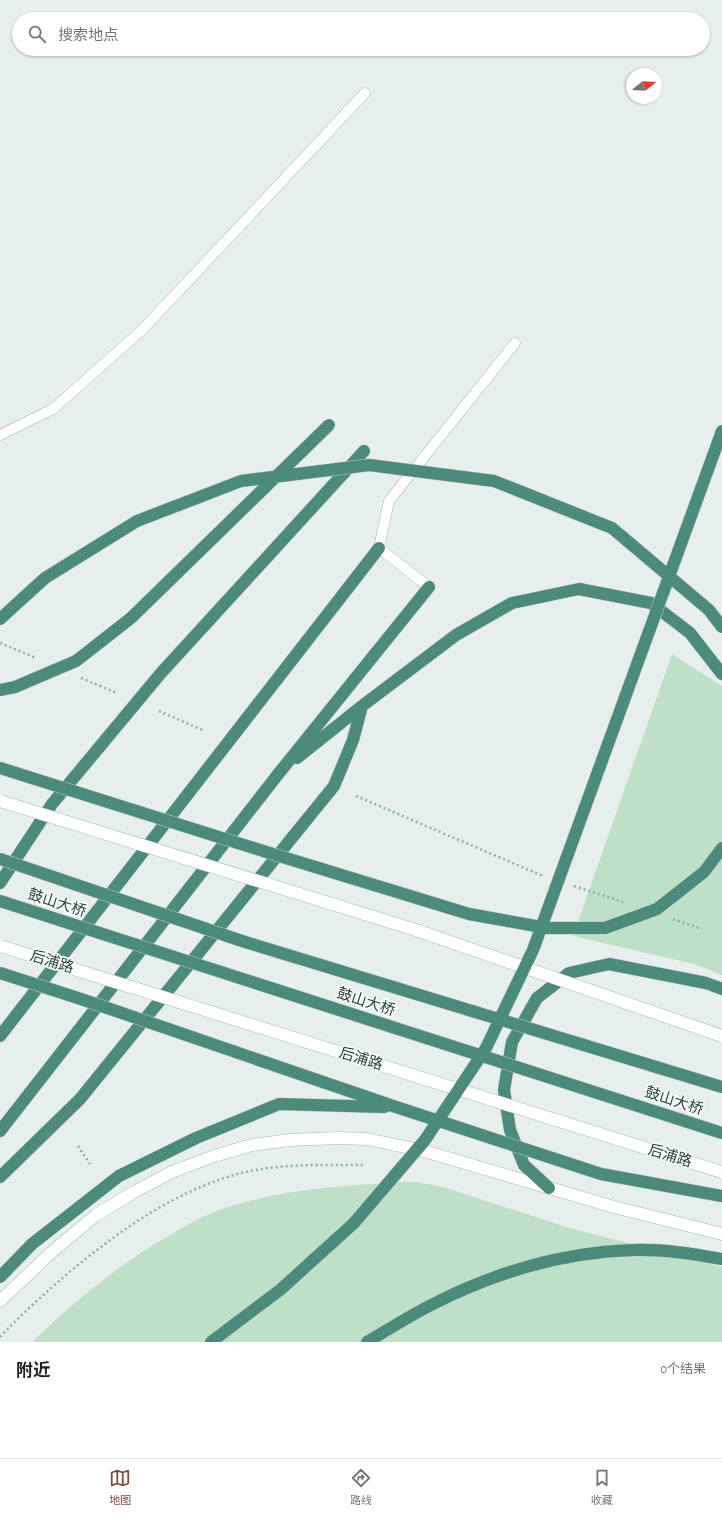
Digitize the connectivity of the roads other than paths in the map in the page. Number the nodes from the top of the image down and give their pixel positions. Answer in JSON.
{"nodes":[{"id":1,"x":364,"y":93,"type":"dead end"},
{"id":2,"x":515,"y":342,"type":"dead end"},
{"id":3,"x":328,"y":425,"type":"dead end"},
{"id":4,"x":722,"y":431,"type":"edge"},
{"id":5,"x":0,"y":435,"type":"edge"},
{"id":6,"x":364,"y":451,"type":"dead end"},
{"id":7,"x":379,"y":548,"type":"junction"},
{"id":8,"x":430,"y":587,"type":"joint"},
{"id":9,"x":0,"y":619,"type":"edge"},
{"id":10,"x":722,"y":627,"type":"edge"},
{"id":11,"x":722,"y":674,"type":"edge"},
{"id":12,"x":0,"y":690,"type":"edge"},
{"id":13,"x":362,"y":706,"type":"junction"},
{"id":14,"x":0,"y":768,"type":"edge"},
{"id":15,"x":279,"y":773,"type":"junction"},
{"id":16,"x":0,"y":801,"type":"edge"},
{"id":17,"x":722,"y":848,"type":"edge"},
{"id":18,"x":0,"y":859,"type":"edge"},
{"id":19,"x":0,"y":883,"type":"edge"},
{"id":20,"x":0,"y":901,"type":"edge"},
{"id":21,"x":0,"y":946,"type":"edge"},
{"id":22,"x":0,"y":973,"type":"edge"},
{"id":23,"x":722,"y":989,"type":"edge"},
{"id":24,"x":0,"y":1036,"type":"edge"},
{"id":25,"x":722,"y":1036,"type":"edge"},
{"id":26,"x":722,"y":1087,"type":"edge"},
{"id":27,"x":396,"y":1108,"type":"junction"},
{"id":28,"x":0,"y":1131,"type":"edge"},
{"id":29,"x":722,"y":1133,"type":"edge"},
{"id":30,"x":722,"y":1172,"type":"edge"},
{"id":31,"x":0,"y":1177,"type":"edge"},
{"id":32,"x":549,"y":1188,"type":"junction"},
{"id":33,"x":722,"y":1196,"type":"edge"},
{"id":34,"x":722,"y":1234,"type":"edge"},
{"id":35,"x":722,"y":1259,"type":"edge"},
{"id":36,"x":0,"y":1277,"type":"edge"},
{"id":37,"x":0,"y":1301,"type":"edge"},
{"id":38,"x":211,"y":1342,"type":"edge"},
{"id":39,"x":367,"y":1342,"type":"edge"}],
"edges":[{"from":1,"to":5,"type":"lane"},
{"from":2,"to":7,"type":"lane"},
{"from":3,"to":12,"type":"highway","bridge":true},
{"from":4,"to":38,"type":"highway","bridge":true},
{"from":6,"to":19,"type":"highway"},
{"from":7,"to":8,"type":"lane"},
{"from":7,"to":24,"type":"highway"},
{"from":8,"to":15,"type":"highway"},
{"from":9,"to":10,"type":"highway","bridge":true},
{"from":11,"to":13,"type":"highway"},
{"from":13,"to":15,"type":"highway"},
{"from":13,"to":31,"type":"highway"},
{"from":14,"to":17,"type":"highway","bridge":true},
{"from":15,"to":28,"type":"highway"},
{"from":16,"to":25,"type":"main road","bridge":true},
{"from":18,"to":26,"type":"highway","name":"鼓山大桥","bridge":true},
{"from":20,"to":29,"type":"highway","name":"鼓山大桥","bridge":true},
{"from":21,"to":30,"type":"main road","name":"后浦路","bridge":true},
{"from":22,"to":27,"type":"highway","bridge":true},
{"from":23,"to":32,"type":"highway"},
{"from":27,"to":33,"type":"highway","bridge":true},
{"from":27,"to":36,"type":"highway","bridge":true},
{"from":32,"to":34,"type":"main road"},
{"from":32,"to":37,"type":"main road"},
{"from":35,"to":39,"type":"highway","bridge":true}]}
